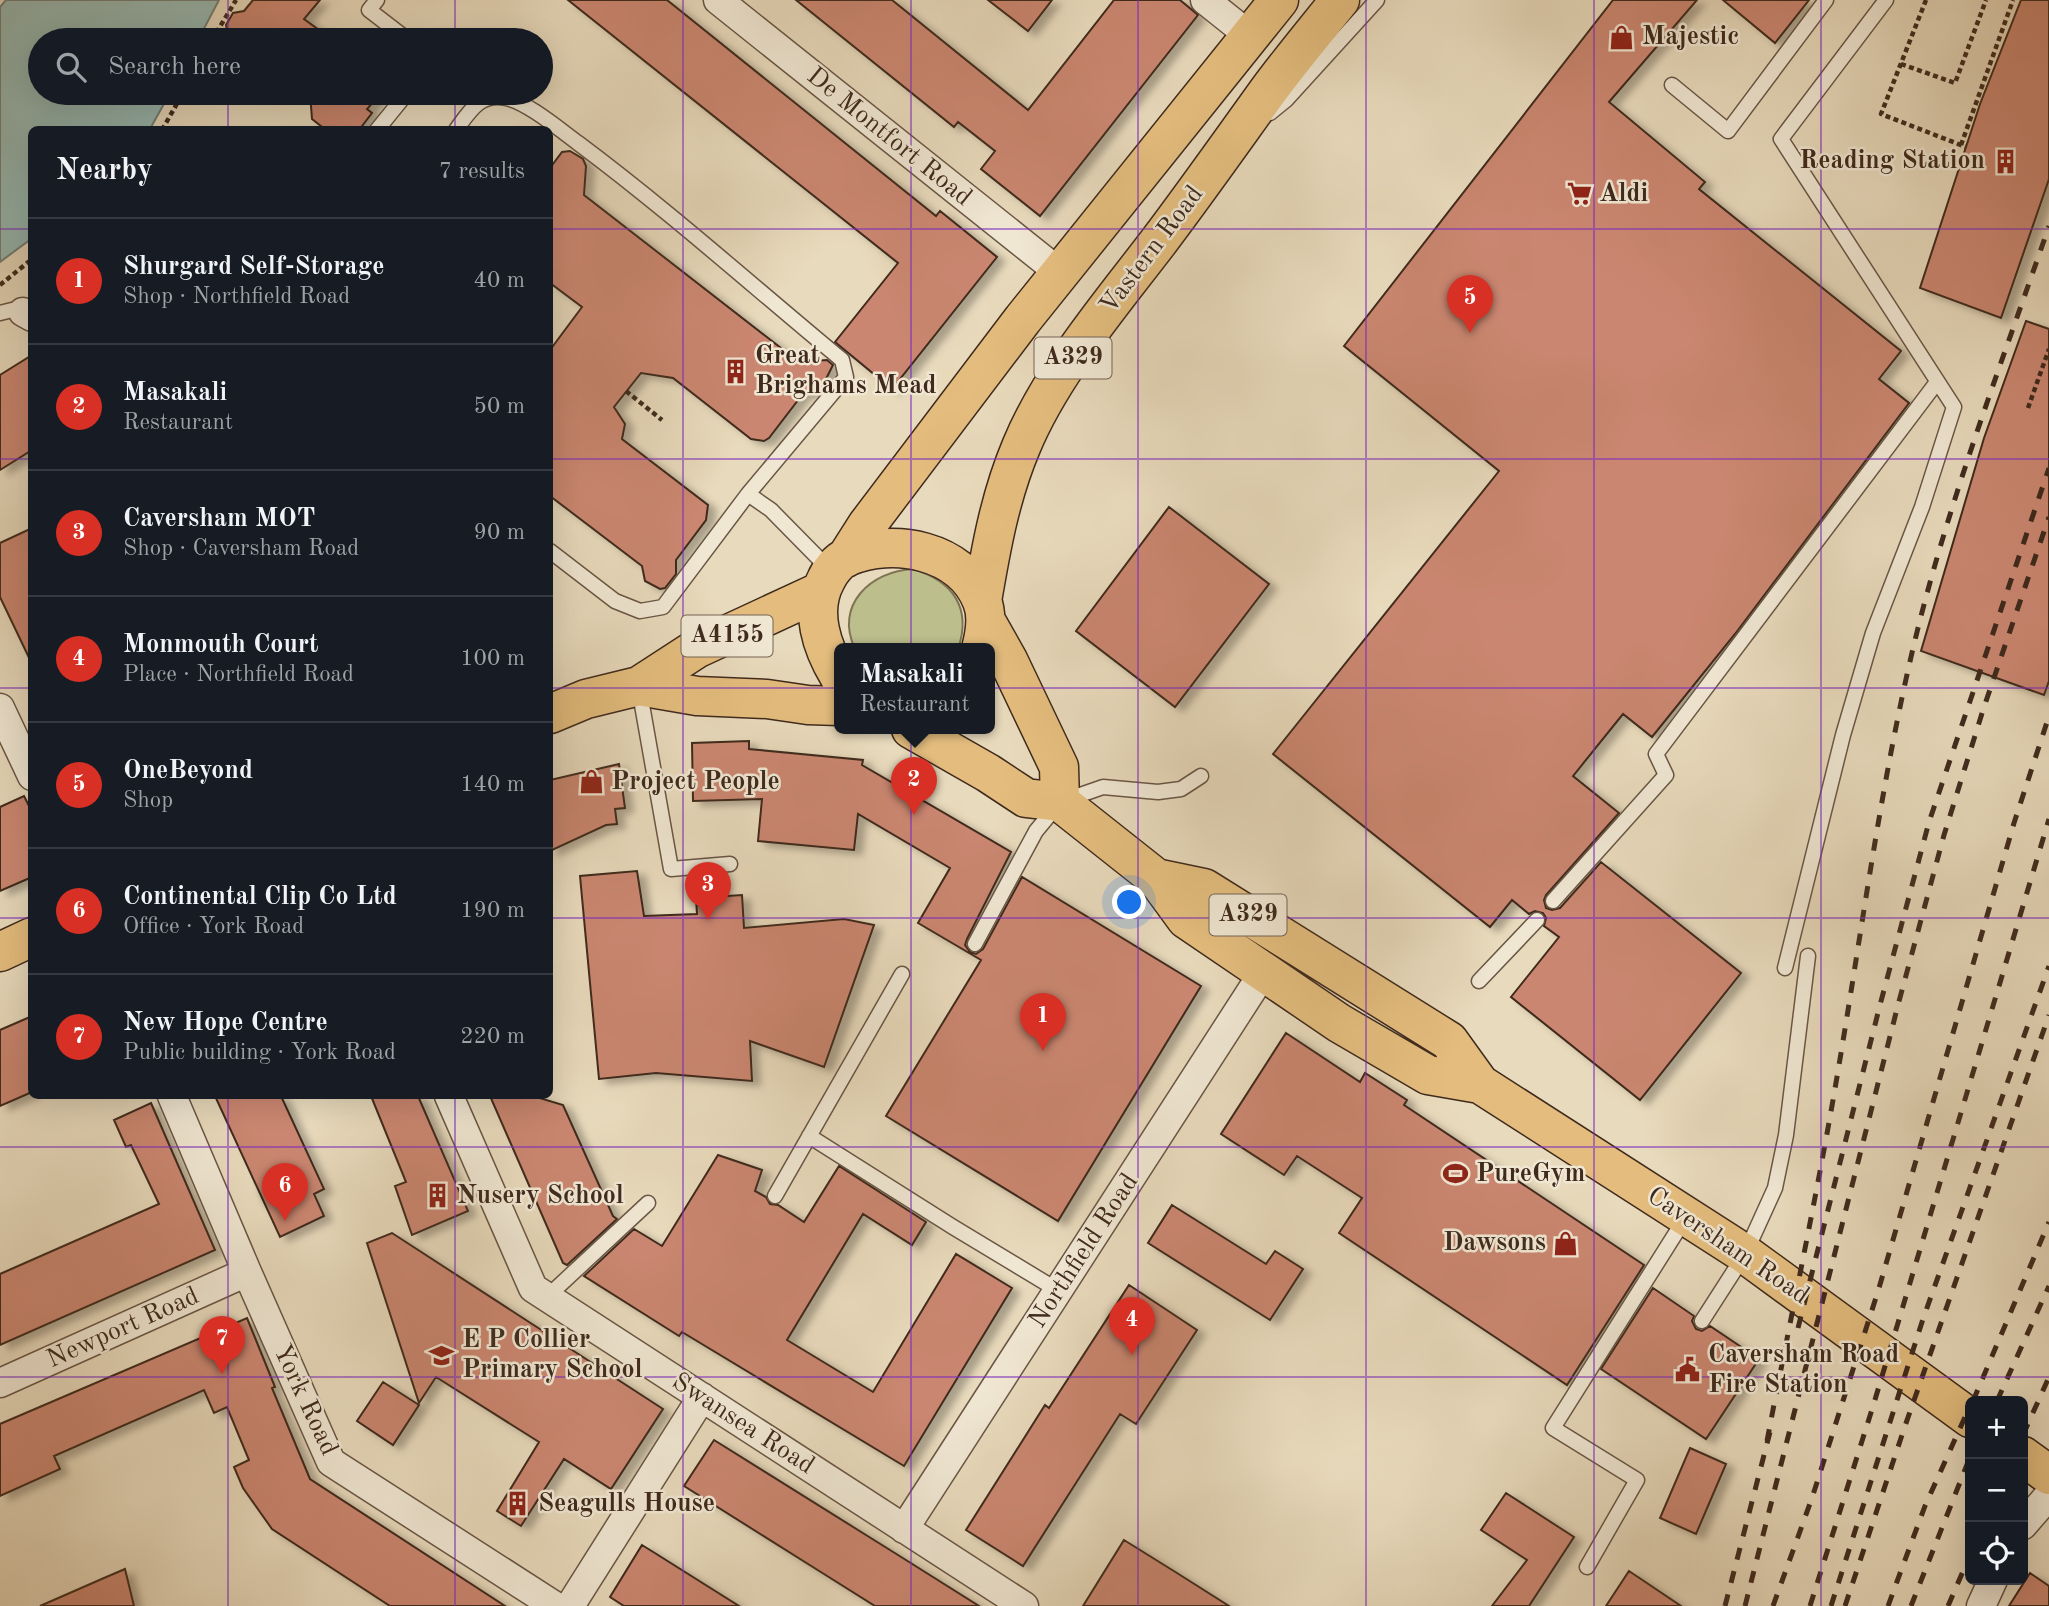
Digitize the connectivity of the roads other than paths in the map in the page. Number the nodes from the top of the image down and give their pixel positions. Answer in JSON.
{"nodes":[{"id":1,"x":377,"y":0,"type":"edge"},
{"id":2,"x":718,"y":0,"type":"edge"},
{"id":3,"x":1205,"y":0,"type":"edge"},
{"id":4,"x":1279,"y":0,"type":"edge"},
{"id":5,"x":1340,"y":0,"type":"edge"},
{"id":6,"x":1377,"y":0,"type":"edge"},
{"id":7,"x":1826,"y":0,"type":"edge"},
{"id":8,"x":1886,"y":0,"type":"edge"},
{"id":9,"x":392,"y":28,"type":"edge"},
{"id":10,"x":1250,"y":36,"type":"junction"},
{"id":11,"x":1672,"y":85,"type":"dead end"},
{"id":12,"x":397,"y":105,"type":"edge"},
{"id":13,"x":474,"y":105,"type":"edge"},
{"id":14,"x":520,"y":105,"type":"edge"},
{"id":15,"x":380,"y":126,"type":"edge"},
{"id":16,"x":459,"y":126,"type":"edge"},
{"id":17,"x":1230,"y":147,"type":"junction"},
{"id":18,"x":1060,"y":273,"type":"junction"},
{"id":19,"x":1937,"y":382,"type":"junction"},
{"id":20,"x":748,"y":494,"type":"junction"},
{"id":21,"x":553,"y":553,"type":"edge"},
{"id":22,"x":832,"y":574,"type":"junction"},
{"id":23,"x":983,"y":623,"type":"edge"},
{"id":24,"x":834,"y":666,"type":"edge"},
{"id":25,"x":639,"y":686,"type":"junction"},
{"id":26,"x":834,"y":706,"type":"edge"},
{"id":27,"x":0,"y":708,"type":"edge"},
{"id":28,"x":553,"y":713,"type":"edge"},
{"id":29,"x":920,"y":734,"type":"edge"},
{"id":30,"x":28,"y":768,"type":"edge"},
{"id":31,"x":1201,"y":776,"type":"dead end"},
{"id":32,"x":1060,"y":802,"type":"junction"},
{"id":33,"x":730,"y":864,"type":"dead end"},
{"id":34,"x":1156,"y":878,"type":"junction"},
{"id":35,"x":1553,"y":901,"type":"dead end"},
{"id":36,"x":1536,"y":920,"type":"dead end"},
{"id":37,"x":28,"y":939,"type":"edge"},
{"id":38,"x":975,"y":944,"type":"dead end"},
{"id":39,"x":0,"y":952,"type":"edge"},
{"id":40,"x":1808,"y":956,"type":"dead end"},
{"id":41,"x":1785,"y":968,"type":"dead end"},
{"id":42,"x":1263,"y":973,"type":"junction"},
{"id":43,"x":902,"y":974,"type":"dead end"},
{"id":44,"x":1479,"y":981,"type":"dead end"},
{"id":45,"x":1480,"y":1084,"type":"junction"},
{"id":46,"x":173,"y":1099,"type":"edge"},
{"id":47,"x":450,"y":1099,"type":"edge"},
{"id":48,"x":809,"y":1136,"type":"junction"},
{"id":49,"x":775,"y":1196,"type":"dead end"},
{"id":50,"x":649,"y":1203,"type":"dead end"},
{"id":51,"x":1687,"y":1216,"type":"junction"},
{"id":52,"x":1745,"y":1254,"type":"junction"},
{"id":53,"x":247,"y":1272,"type":"junction"},
{"id":54,"x":1059,"y":1291,"type":"junction"},
{"id":55,"x":547,"y":1297,"type":"junction"},
{"id":56,"x":1702,"y":1321,"type":"dead end"},
{"id":57,"x":0,"y":1383,"type":"edge"},
{"id":58,"x":702,"y":1397,"type":"junction"},
{"id":59,"x":1965,"y":1414,"type":"edge"},
{"id":60,"x":2027,"y":1459,"type":"edge"},
{"id":61,"x":2049,"y":1475,"type":"edge"},
{"id":62,"x":2049,"y":1495,"type":"edge"},
{"id":63,"x":2026,"y":1522,"type":"edge"},
{"id":64,"x":904,"y":1529,"type":"junction"},
{"id":65,"x":1587,"y":1567,"type":"dead end"},
{"id":66,"x":1991,"y":1585,"type":"edge"},
{"id":67,"x":555,"y":1606,"type":"edge"},
{"id":68,"x":570,"y":1606,"type":"edge"},
{"id":69,"x":1024,"y":1606,"type":"edge"},
{"id":70,"x":1981,"y":1606,"type":"edge"}],
"edges":[{"from":1,"to":9,"type":"lane"},
{"from":2,"to":18,"type":"street","name":"De Montfort Road"},
{"from":3,"to":10,"type":"street"},
{"from":4,"to":10,"type":"main road","number":"A329"},
{"from":5,"to":17,"type":"main road","name":"Vastern Road","number":"A329"},
{"from":6,"to":17,"type":"lane"},
{"from":7,"to":11,"type":"lane"},
{"from":8,"to":19,"type":"lane"},
{"from":10,"to":18,"type":"main road","number":"A329"},
{"from":12,"to":15,"type":"lane"},
{"from":13,"to":16,"type":"lane"},
{"from":14,"to":20,"type":"lane"},
{"from":17,"to":23,"type":"main road","name":"Vastern Road","number":"A329"},
{"from":18,"to":22,"type":"main road","number":"A329"},
{"from":19,"to":35,"type":"lane"},
{"from":19,"to":41,"type":"lane"},
{"from":20,"to":21,"type":"lane"},
{"from":20,"to":22,"type":"lane"},
{"from":22,"to":23,"type":"main road"},
{"from":22,"to":24,"type":"main road"},
{"from":22,"to":25,"type":"main road","number":"A4155"},
{"from":23,"to":32,"type":"main road"},
{"from":25,"to":26,"type":"main road","number":"A4155"},
{"from":25,"to":28,"type":"main road","number":"A4155"},
{"from":25,"to":33,"type":"lane"},
{"from":27,"to":30,"type":"street"},
{"from":29,"to":32,"type":"main road"},
{"from":31,"to":32,"type":"lane"},
{"from":32,"to":34,"type":"main road","name":"Caversham Road","number":"A329"},
{"from":32,"to":38,"type":"lane"},
{"from":34,"to":42,"type":"main road","name":"Caversham Road","number":"A329"},
{"from":34,"to":45,"type":"main road","name":"Caversham Road","number":"A329"},
{"from":36,"to":44,"type":"lane"},
{"from":37,"to":39,"type":"main road"},
{"from":40,"to":52,"type":"lane"},
{"from":42,"to":45,"type":"main road","name":"Caversham Road","number":"A329"},
{"from":42,"to":54,"type":"street","name":"Northfield Road"},
{"from":43,"to":48,"type":"lane"},
{"from":45,"to":51,"type":"main road","name":"Caversham Road","number":"A329"},
{"from":46,"to":53,"type":"street","name":"York Road"},
{"from":47,"to":55,"type":"street","name":"Swansea Road"},
{"from":48,"to":49,"type":"lane"},
{"from":48,"to":54,"type":"lane"},
{"from":50,"to":55,"type":"lane"},
{"from":51,"to":52,"type":"main road","name":"Caversham Road","number":"A329"},
{"from":51,"to":65,"type":"lane"},
{"from":52,"to":56,"type":"lane"},
{"from":52,"to":59,"type":"main road","name":"Caversham Road","number":"A329"},
{"from":53,"to":57,"type":"street","name":"Newport Road"},
{"from":53,"to":67,"type":"street","name":"York Road"},
{"from":54,"to":64,"type":"street","name":"Northfield Road"},
{"from":55,"to":58,"type":"street","name":"Swansea Road"},
{"from":58,"to":64,"type":"street","name":"Swansea Road"},
{"from":58,"to":68,"type":"street"},
{"from":60,"to":61,"type":"main road"},
{"from":62,"to":63,"type":"street"},
{"from":64,"to":69,"type":"street","name":"Swansea Road"},
{"from":66,"to":70,"type":"street"}]}
